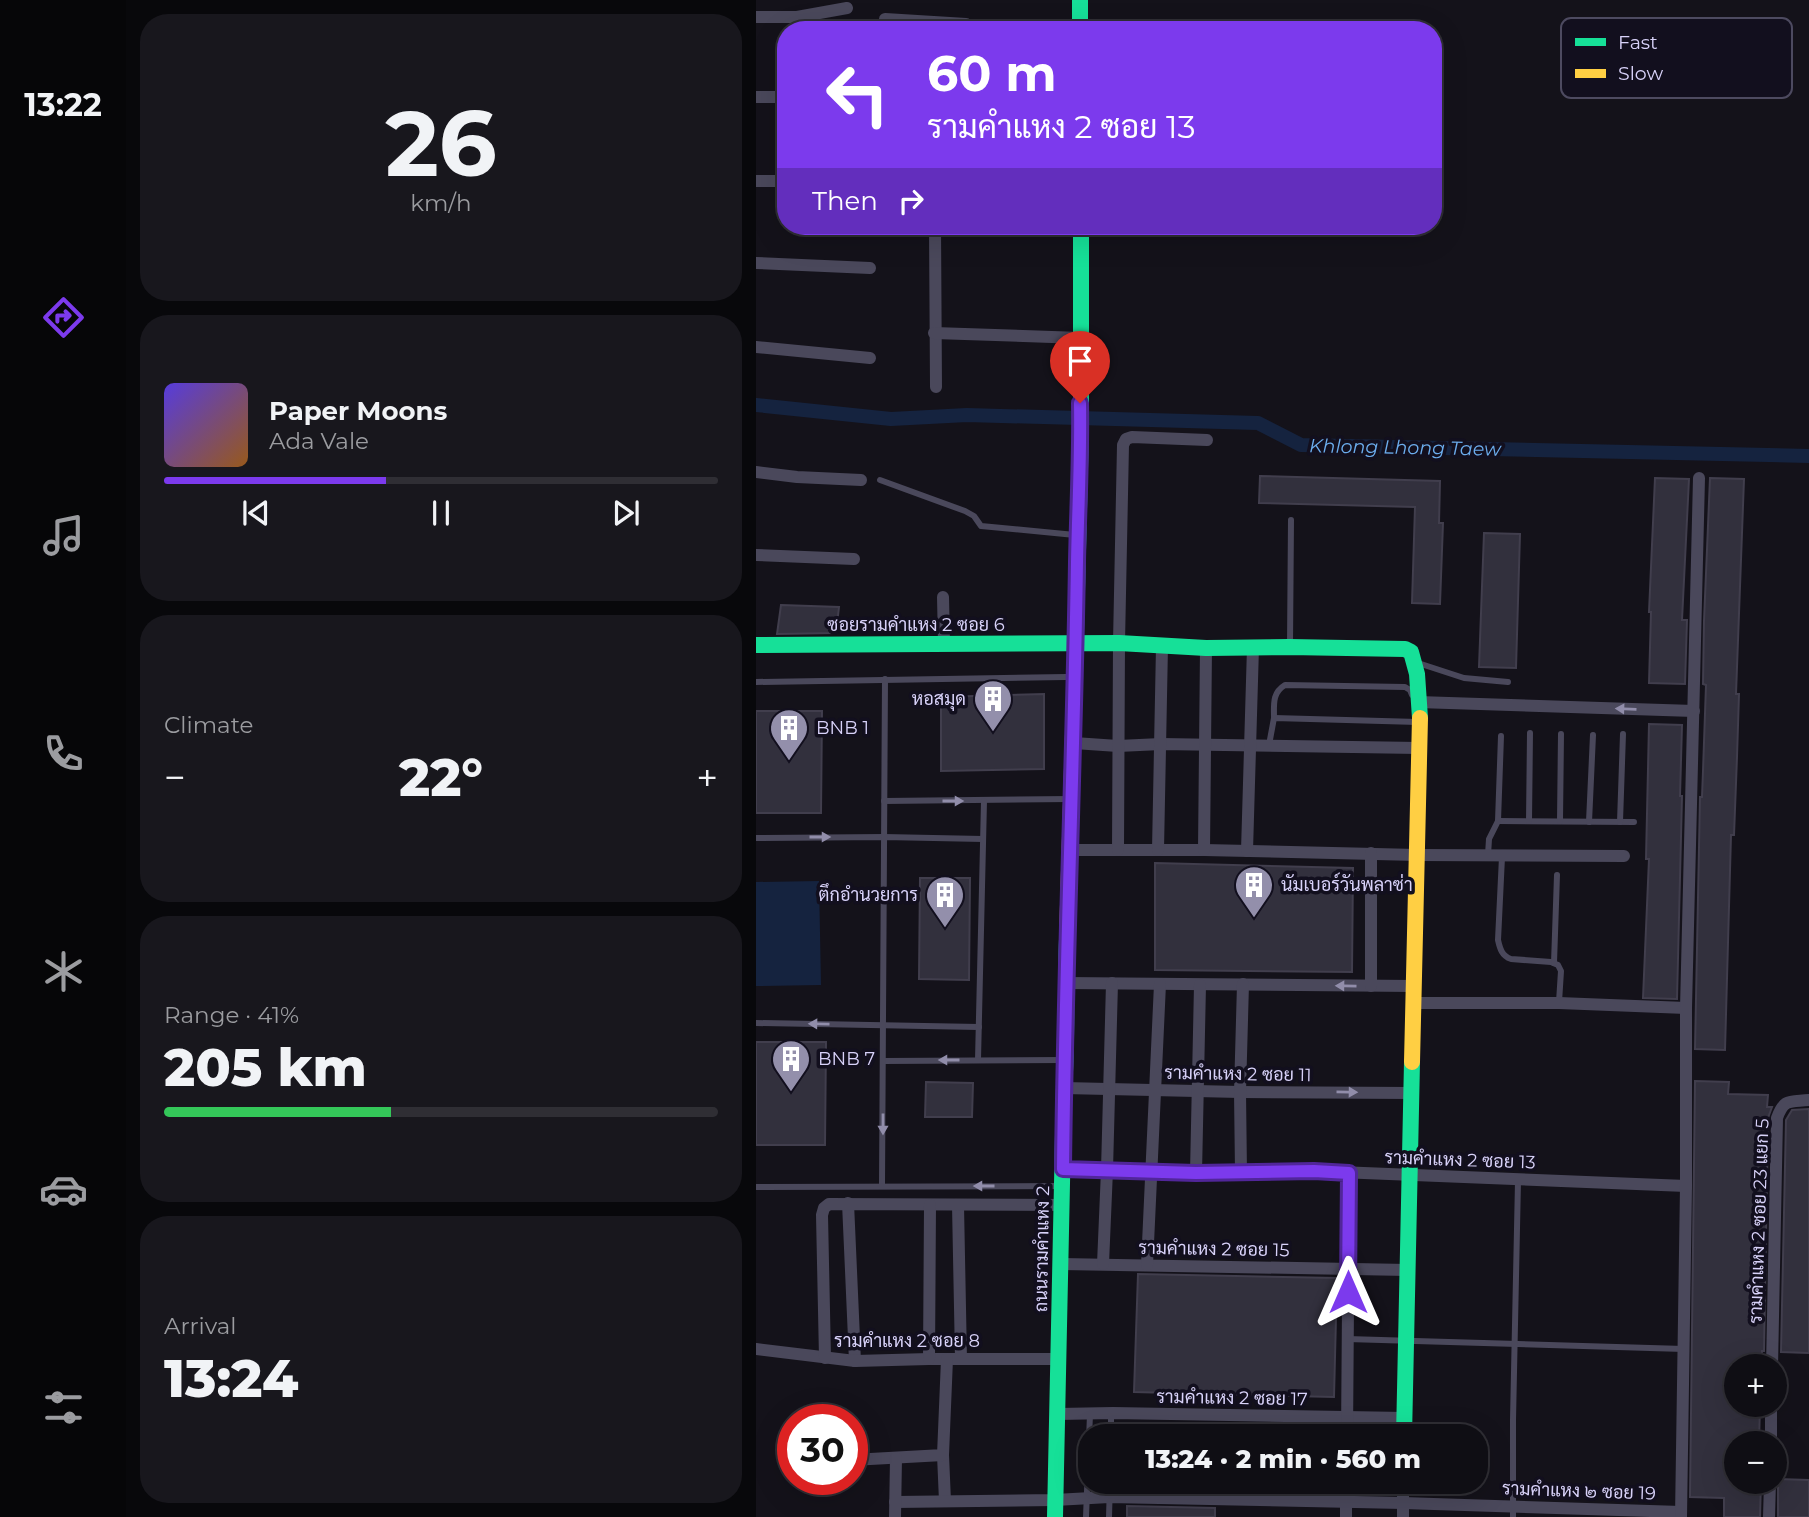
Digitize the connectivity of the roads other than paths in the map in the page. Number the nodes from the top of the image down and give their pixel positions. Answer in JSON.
{"nodes":[{"id":1,"x":1080,"y":0,"type":"edge"},
{"id":2,"x":847,"y":8,"type":"dead end"},
{"id":3,"x":756,"y":17,"type":"edge"},
{"id":4,"x":885,"y":19,"type":"dead end"},
{"id":5,"x":783,"y":21,"type":"edge"},
{"id":6,"x":804,"y":21,"type":"edge"},
{"id":7,"x":898,"y":21,"type":"edge"},
{"id":8,"x":1080,"y":21,"type":"edge"},
{"id":9,"x":756,"y":97,"type":"edge"},
{"id":10,"x":777,"y":97,"type":"edge"},
{"id":11,"x":756,"y":181,"type":"edge"},
{"id":12,"x":777,"y":181,"type":"edge"},
{"id":13,"x":935,"y":235,"type":"edge"},
{"id":14,"x":1081,"y":235,"type":"edge"},
{"id":15,"x":756,"y":263,"type":"edge"},
{"id":16,"x":870,"y":268,"type":"dead end"},
{"id":17,"x":934,"y":333,"type":"junction"},
{"id":18,"x":1081,"y":338,"type":"junction"},
{"id":19,"x":756,"y":347,"type":"edge"},
{"id":20,"x":870,"y":358,"type":"dead end"},
{"id":21,"x":936,"y":387,"type":"dead end"},
{"id":22,"x":1207,"y":440,"type":"dead end"},
{"id":23,"x":756,"y":472,"type":"edge"},
{"id":24,"x":1699,"y":478,"type":"dead end"},
{"id":25,"x":861,"y":480,"type":"dead end"},
{"id":26,"x":880,"y":480,"type":"dead end"},
{"id":27,"x":1291,"y":520,"type":"dead end"},
{"id":28,"x":1077,"y":535,"type":"junction"},
{"id":29,"x":756,"y":555,"type":"edge"},
{"id":30,"x":854,"y":559,"type":"dead end"},
{"id":31,"x":943,"y":597,"type":"dead end"},
{"id":32,"x":944,"y":643,"type":"junction"},
{"id":33,"x":1076,"y":643,"type":"junction"},
{"id":34,"x":1119,"y":643,"type":"junction"},
{"id":35,"x":756,"y":645,"type":"edge"},
{"id":36,"x":1162,"y":646,"type":"junction"},
{"id":37,"x":1254,"y":647,"type":"junction"},
{"id":38,"x":1289,"y":647,"type":"junction"},
{"id":39,"x":1206,"y":648,"type":"junction"},
{"id":40,"x":1416,"y":663,"type":"junction"},
{"id":41,"x":1071,"y":676,"type":"junction"},
{"id":42,"x":885,"y":680,"type":"junction"},
{"id":43,"x":756,"y":681,"type":"edge"},
{"id":44,"x":1508,"y":682,"type":"dead end"},
{"id":45,"x":1418,"y":702,"type":"junction"},
{"id":46,"x":1694,"y":711,"type":"junction"},
{"id":47,"x":1274,"y":718,"type":"junction"},
{"id":48,"x":1415,"y":722,"type":"junction"},
{"id":49,"x":1530,"y":733,"type":"dead end"},
{"id":50,"x":1561,"y":734,"type":"dead end"},
{"id":51,"x":1623,"y":734,"type":"dead end"},
{"id":52,"x":1592,"y":735,"type":"dead end"},
{"id":53,"x":1501,"y":736,"type":"dead end"},
{"id":54,"x":1074,"y":743,"type":"junction"},
{"id":55,"x":1161,"y":744,"type":"junction"},
{"id":56,"x":1250,"y":745,"type":"junction"},
{"id":57,"x":1269,"y":745,"type":"junction"},
{"id":58,"x":1118,"y":746,"type":"junction"},
{"id":59,"x":1204,"y":746,"type":"junction"},
{"id":60,"x":1419,"y":748,"type":"junction"},
{"id":61,"x":1072,"y":799,"type":"junction"},
{"id":62,"x":884,"y":801,"type":"junction"},
{"id":63,"x":984,"y":801,"type":"junction"},
{"id":64,"x":1497,"y":821,"type":"junction"},
{"id":65,"x":1529,"y":821,"type":"junction"},
{"id":66,"x":1560,"y":821,"type":"junction"},
{"id":67,"x":1590,"y":822,"type":"junction"},
{"id":68,"x":1620,"y":822,"type":"junction"},
{"id":69,"x":1634,"y":822,"type":"dead end"},
{"id":70,"x":884,"y":837,"type":"junction"},
{"id":71,"x":756,"y":838,"type":"edge"},
{"id":72,"x":983,"y":839,"type":"junction"},
{"id":73,"x":1070,"y":850,"type":"junction"},
{"id":74,"x":1118,"y":850,"type":"junction"},
{"id":75,"x":1158,"y":850,"type":"junction"},
{"id":76,"x":1204,"y":850,"type":"junction"},
{"id":77,"x":1247,"y":851,"type":"junction"},
{"id":78,"x":1371,"y":853,"type":"junction"},
{"id":79,"x":1417,"y":855,"type":"junction"},
{"id":80,"x":1488,"y":856,"type":"junction"},
{"id":81,"x":1623,"y":856,"type":"dead end"},
{"id":82,"x":1502,"y":857,"type":"junction"},
{"id":83,"x":1557,"y":875,"type":"dead end"},
{"id":84,"x":1554,"y":963,"type":"junction"},
{"id":85,"x":1065,"y":983,"type":"junction"},
{"id":86,"x":1112,"y":983,"type":"junction"},
{"id":87,"x":1160,"y":984,"type":"junction"},
{"id":88,"x":1243,"y":984,"type":"junction"},
{"id":89,"x":1199,"y":985,"type":"junction"},
{"id":90,"x":1371,"y":986,"type":"junction"},
{"id":91,"x":1414,"y":995,"type":"junction"},
{"id":92,"x":1559,"y":1003,"type":"junction"},
{"id":93,"x":1686,"y":1008,"type":"junction"},
{"id":94,"x":756,"y":1023,"type":"edge"},
{"id":95,"x":883,"y":1026,"type":"junction"},
{"id":96,"x":979,"y":1027,"type":"junction"},
{"id":97,"x":978,"y":1060,"type":"junction"},
{"id":98,"x":1066,"y":1060,"type":"junction"},
{"id":99,"x":883,"y":1061,"type":"junction"},
{"id":100,"x":1064,"y":1088,"type":"junction"},
{"id":101,"x":1110,"y":1090,"type":"junction"},
{"id":102,"x":1156,"y":1090,"type":"junction"},
{"id":103,"x":1197,"y":1091,"type":"junction"},
{"id":104,"x":1240,"y":1093,"type":"junction"},
{"id":105,"x":1412,"y":1093,"type":"junction"},
{"id":106,"x":1809,"y":1100,"type":"edge"},
{"id":107,"x":1063,"y":1169,"type":"junction"},
{"id":108,"x":1107,"y":1170,"type":"junction"},
{"id":109,"x":1152,"y":1171,"type":"junction"},
{"id":110,"x":1196,"y":1173,"type":"junction"},
{"id":111,"x":1241,"y":1173,"type":"junction"},
{"id":112,"x":1349,"y":1173,"type":"junction"},
{"id":113,"x":1410,"y":1176,"type":"junction"},
{"id":114,"x":1518,"y":1181,"type":"junction"},
{"id":115,"x":882,"y":1186,"type":"junction"},
{"id":116,"x":1063,"y":1186,"type":"junction"},
{"id":117,"x":1686,"y":1186,"type":"junction"},
{"id":118,"x":756,"y":1187,"type":"edge"},
{"id":119,"x":848,"y":1203,"type":"junction"},
{"id":120,"x":930,"y":1205,"type":"junction"},
{"id":121,"x":958,"y":1205,"type":"junction"},
{"id":122,"x":1062,"y":1205,"type":"junction"},
{"id":123,"x":1061,"y":1264,"type":"junction"},
{"id":124,"x":1103,"y":1264,"type":"junction"},
{"id":125,"x":1147,"y":1265,"type":"junction"},
{"id":126,"x":1348,"y":1269,"type":"junction"},
{"id":127,"x":1408,"y":1270,"type":"junction"},
{"id":128,"x":1347,"y":1339,"type":"junction"},
{"id":129,"x":1406,"y":1341,"type":"junction"},
{"id":130,"x":1516,"y":1345,"type":"junction"},
{"id":131,"x":756,"y":1349,"type":"edge"},
{"id":132,"x":1684,"y":1349,"type":"junction"},
{"id":133,"x":1772,"y":1354,"type":"edge"},
{"id":134,"x":825,"y":1358,"type":"junction"},
{"id":135,"x":929,"y":1359,"type":"junction"},
{"id":136,"x":947,"y":1359,"type":"junction"},
{"id":137,"x":961,"y":1359,"type":"junction"},
{"id":138,"x":1059,"y":1359,"type":"junction"},
{"id":139,"x":855,"y":1361,"type":"junction"},
{"id":140,"x":1111,"y":1413,"type":"junction"},
{"id":141,"x":1058,"y":1414,"type":"junction"},
{"id":142,"x":1090,"y":1414,"type":"junction"},
{"id":143,"x":1347,"y":1417,"type":"junction"},
{"id":144,"x":1405,"y":1418,"type":"junction"},
{"id":145,"x":1111,"y":1424,"type":"edge"},
{"id":146,"x":1347,"y":1424,"type":"edge"},
{"id":147,"x":1405,"y":1424,"type":"edge"},
{"id":148,"x":943,"y":1455,"type":"junction"},
{"id":149,"x":895,"y":1458,"type":"junction"},
{"id":150,"x":868,"y":1459,"type":"edge"},
{"id":151,"x":1346,"y":1494,"type":"edge"},
{"id":152,"x":1403,"y":1494,"type":"edge"},
{"id":153,"x":1770,"y":1494,"type":"edge"},
{"id":154,"x":1110,"y":1497,"type":"junction"},
{"id":155,"x":1088,"y":1498,"type":"junction"},
{"id":156,"x":945,"y":1501,"type":"junction"},
{"id":157,"x":895,"y":1502,"type":"junction"},
{"id":158,"x":1346,"y":1502,"type":"junction"},
{"id":159,"x":1403,"y":1503,"type":"junction"},
{"id":160,"x":1055,"y":1509,"type":"edge"},
{"id":161,"x":1513,"y":1512,"type":"edge"},
{"id":162,"x":1681,"y":1515,"type":"edge"},
{"id":163,"x":895,"y":1517,"type":"edge"},
{"id":164,"x":1086,"y":1517,"type":"edge"},
{"id":165,"x":1109,"y":1517,"type":"edge"},
{"id":166,"x":1346,"y":1517,"type":"edge"},
{"id":167,"x":1403,"y":1517,"type":"edge"},
{"id":168,"x":1769,"y":1517,"type":"edge"}],
"edges":[{"from":1,"to":8,"type":"street"},
{"from":2,"to":6,"type":"street"},
{"from":3,"to":5,"type":"street"},
{"from":4,"to":7,"type":"street"},
{"from":9,"to":10,"type":"street"},
{"from":11,"to":12,"type":"street"},
{"from":13,"to":17,"type":"street"},
{"from":14,"to":18,"type":"street","name":"ถนนรามคำแหง 2"},
{"from":15,"to":16,"type":"street"},
{"from":17,"to":18,"type":"street"},
{"from":17,"to":21,"type":"street"},
{"from":18,"to":28,"type":"street","name":"ถนนรามคำแหง 2"},
{"from":19,"to":20,"type":"street"},
{"from":22,"to":34,"type":"street"},
{"from":23,"to":25,"type":"street"},
{"from":24,"to":46,"type":"street"},
{"from":26,"to":28,"type":"lane"},
{"from":27,"to":38,"type":"lane"},
{"from":28,"to":33,"type":"street","name":"ถนนรามคำแหง 2"},
{"from":29,"to":30,"type":"street"},
{"from":31,"to":32,"type":"street"},
{"from":32,"to":33,"type":"street","name":"ซอยรามคำแหง 2 ซอย 6"},
{"from":32,"to":35,"type":"street","name":"ซอยรามคำแหง 2 ซอย 6"},
{"from":33,"to":34,"type":"street","name":"ซอยรามคำแหง 2 ซอย 6"},
{"from":33,"to":41,"type":"street","name":"ถนนรามคำแหง 2"},
{"from":34,"to":36,"type":"street","name":"ซอยรามคำแหง 2 ซอย 6"},
{"from":34,"to":58,"type":"street"},
{"from":36,"to":39,"type":"street","name":"ซอยรามคำแหง 2 ซอย 6"},
{"from":36,"to":55,"type":"street"},
{"from":37,"to":38,"type":"street","name":"ซอยรามคำแหง 2 ซอย 6"},
{"from":37,"to":39,"type":"street","name":"ซอยรามคำแหง 2 ซอย 6"},
{"from":37,"to":56,"type":"street"},
{"from":38,"to":40,"type":"street","name":"ซอยรามคำแหง 2 ซอย 6"},
{"from":39,"to":59,"type":"street"},
{"from":40,"to":44,"type":"lane"},
{"from":40,"to":45,"type":"street"},
{"from":41,"to":42,"type":"lane"},
{"from":41,"to":54,"type":"street","name":"ถนนรามคำแหง 2"},
{"from":42,"to":43,"type":"lane"},
{"from":42,"to":62,"type":"lane"},
{"from":46,"to":45,"type":"street","one_way":true},
{"from":45,"to":48,"type":"street"},
{"from":46,"to":93,"type":"street"},
{"from":47,"to":48,"type":"lane"},
{"from":47,"to":48,"type":"lane"},
{"from":47,"to":57,"type":"lane"},
{"from":48,"to":60,"type":"street"},
{"from":49,"to":65,"type":"lane"},
{"from":50,"to":66,"type":"lane"},
{"from":51,"to":68,"type":"lane"},
{"from":52,"to":67,"type":"lane"},
{"from":53,"to":64,"type":"lane"},
{"from":54,"to":58,"type":"street"},
{"from":54,"to":61,"type":"street","name":"ถนนรามคำแหง 2"},
{"from":55,"to":58,"type":"street"},
{"from":55,"to":59,"type":"street"},
{"from":55,"to":75,"type":"street"},
{"from":56,"to":57,"type":"street"},
{"from":56,"to":59,"type":"street"},
{"from":56,"to":77,"type":"street"},
{"from":57,"to":60,"type":"street"},
{"from":58,"to":74,"type":"street"},
{"from":59,"to":76,"type":"street"},
{"from":60,"to":79,"type":"street"},
{"from":61,"to":63,"type":"lane"},
{"from":61,"to":73,"type":"street","name":"ถนนรามคำแหง 2"},
{"from":62,"to":63,"type":"lane","one_way":true},
{"from":62,"to":70,"type":"lane"},
{"from":63,"to":72,"type":"lane"},
{"from":64,"to":65,"type":"lane"},
{"from":64,"to":80,"type":"lane"},
{"from":65,"to":66,"type":"lane"},
{"from":66,"to":67,"type":"lane"},
{"from":67,"to":68,"type":"lane"},
{"from":68,"to":69,"type":"lane"},
{"from":71,"to":70,"type":"lane","one_way":true},
{"from":70,"to":72,"type":"lane"},
{"from":70,"to":95,"type":"lane"},
{"from":72,"to":96,"type":"lane"},
{"from":73,"to":74,"type":"street"},
{"from":73,"to":85,"type":"street","name":"ถนนรามคำแหง 2"},
{"from":74,"to":75,"type":"street"},
{"from":75,"to":76,"type":"street"},
{"from":76,"to":77,"type":"street"},
{"from":77,"to":78,"type":"street"},
{"from":78,"to":79,"type":"street"},
{"from":78,"to":90,"type":"street"},
{"from":79,"to":80,"type":"street"},
{"from":79,"to":91,"type":"street"},
{"from":80,"to":82,"type":"street"},
{"from":81,"to":82,"type":"street"},
{"from":82,"to":84,"type":"lane"},
{"from":83,"to":84,"type":"lane"},
{"from":84,"to":92,"type":"lane"},
{"from":85,"to":86,"type":"street"},
{"from":85,"to":98,"type":"street","name":"ถนนรามคำแหง 2"},
{"from":86,"to":87,"type":"street"},
{"from":86,"to":101,"type":"street"},
{"from":87,"to":89,"type":"street"},
{"from":87,"to":102,"type":"street"},
{"from":88,"to":89,"type":"street"},
{"from":90,"to":88,"type":"street","one_way":true},
{"from":88,"to":104,"type":"street"},
{"from":89,"to":103,"type":"street"},
{"from":90,"to":91,"type":"street"},
{"from":91,"to":92,"type":"street"},
{"from":91,"to":105,"type":"street"},
{"from":92,"to":93,"type":"street"},
{"from":93,"to":117,"type":"street"},
{"from":95,"to":94,"type":"lane","one_way":true},
{"from":95,"to":96,"type":"lane"},
{"from":95,"to":99,"type":"lane"},
{"from":96,"to":97,"type":"lane"},
{"from":97,"to":98,"type":"lane"},
{"from":97,"to":99,"type":"lane","one_way":true},
{"from":98,"to":100,"type":"street","name":"ถนนรามคำแหง 2"},
{"from":99,"to":115,"type":"lane","one_way":true},
{"from":100,"to":101,"type":"street","name":"รามคำแหง 2 ซอย 11"},
{"from":100,"to":107,"type":"street","name":"ถนนรามคำแหง 2"},
{"from":101,"to":102,"type":"street","name":"รามคำแหง 2 ซอย 11"},
{"from":101,"to":108,"type":"street"},
{"from":102,"to":103,"type":"street","name":"รามคำแหง 2 ซอย 11"},
{"from":102,"to":109,"type":"street"},
{"from":103,"to":104,"type":"street","name":"รามคำแหง 2 ซอย 11"},
{"from":103,"to":110,"type":"street"},
{"from":104,"to":105,"type":"street","name":"รามคำแหง 2 ซอย 11","one_way":true},
{"from":104,"to":111,"type":"street"},
{"from":105,"to":113,"type":"street"},
{"from":106,"to":133,"type":"street","name":"รามคำแหง 2 ซอย 23 แยก 5"},
{"from":107,"to":108,"type":"street","name":"รามคำแหง 2 ซอย 13"},
{"from":107,"to":116,"type":"street","name":"ถนนรามคำแหง 2"},
{"from":108,"to":109,"type":"street","name":"รามคำแหง 2 ซอย 13"},
{"from":108,"to":124,"type":"street"},
{"from":109,"to":110,"type":"street","name":"รามคำแหง 2 ซอย 13"},
{"from":109,"to":125,"type":"street"},
{"from":110,"to":111,"type":"street","name":"รามคำแหง 2 ซอย 13"},
{"from":111,"to":112,"type":"street","name":"รามคำแหง 2 ซอย 13"},
{"from":112,"to":113,"type":"street","name":"รามคำแหง 2 ซอย 13"},
{"from":112,"to":126,"type":"street"},
{"from":113,"to":114,"type":"street","name":"รามคำแหง 2 ซอย 13"},
{"from":113,"to":127,"type":"street"},
{"from":114,"to":117,"type":"street","name":"รามคำแหง 2 ซอย 13"},
{"from":114,"to":130,"type":"lane"},
{"from":116,"to":115,"type":"lane","one_way":true},
{"from":115,"to":118,"type":"lane"},
{"from":116,"to":122,"type":"street","name":"ถนนรามคำแหง 2"},
{"from":117,"to":132,"type":"street"},
{"from":119,"to":120,"type":"street"},
{"from":119,"to":134,"type":"street"},
{"from":119,"to":139,"type":"street"},
{"from":120,"to":121,"type":"street"},
{"from":120,"to":135,"type":"street"},
{"from":121,"to":122,"type":"street"},
{"from":121,"to":137,"type":"street"},
{"from":122,"to":123,"type":"street","name":"ถนนรามคำแหง 2"},
{"from":123,"to":124,"type":"street","name":"รามคำแหง 2 ซอย 15"},
{"from":123,"to":138,"type":"street","name":"ถนนรามคำแหง 2"},
{"from":124,"to":125,"type":"street","name":"รามคำแหง 2 ซอย 15"},
{"from":125,"to":126,"type":"street","name":"รามคำแหง 2 ซอย 15"},
{"from":126,"to":127,"type":"street","name":"รามคำแหง 2 ซอย 15"},
{"from":126,"to":128,"type":"street"},
{"from":127,"to":129,"type":"street"},
{"from":128,"to":129,"type":"lane"},
{"from":128,"to":143,"type":"street"},
{"from":129,"to":130,"type":"lane"},
{"from":129,"to":144,"type":"street"},
{"from":130,"to":132,"type":"lane"},
{"from":130,"to":161,"type":"lane"},
{"from":131,"to":134,"type":"street","name":"รามคำแหง 2 ซอย 8"},
{"from":132,"to":162,"type":"street"},
{"from":134,"to":139,"type":"street","name":"รามคำแหง 2 ซอย 8"},
{"from":135,"to":136,"type":"street","name":"รามคำแหง 2 ซอย 8"},
{"from":135,"to":139,"type":"street","name":"รามคำแหง 2 ซอย 8"},
{"from":136,"to":137,"type":"street","name":"รามคำแหง 2 ซอย 8"},
{"from":136,"to":148,"type":"street"},
{"from":137,"to":138,"type":"street","name":"รามคำแหง 2 ซอย 8"},
{"from":138,"to":141,"type":"street","name":"ถนนรามคำแหง 2"},
{"from":140,"to":142,"type":"street","name":"รามคำแหง 2 ซอย 17"},
{"from":140,"to":143,"type":"street","name":"รามคำแหง 2 ซอย 17"},
{"from":140,"to":145,"type":"lane"},
{"from":141,"to":142,"type":"street","name":"รามคำแหง 2 ซอย 17"},
{"from":141,"to":160,"type":"street","name":"ถนนรามคำแหง 2"},
{"from":142,"to":155,"type":"lane"},
{"from":143,"to":144,"type":"street","name":"รามคำแหง 2 ซอย 17"},
{"from":143,"to":146,"type":"street"},
{"from":144,"to":147,"type":"street"},
{"from":148,"to":149,"type":"street"},
{"from":148,"to":156,"type":"street"},
{"from":149,"to":150,"type":"street"},
{"from":149,"to":157,"type":"street"},
{"from":151,"to":158,"type":"street"},
{"from":152,"to":159,"type":"street"},
{"from":153,"to":168,"type":"street"},
{"from":154,"to":155,"type":"street","name":"รามคำแหง ๒ ซอย 19"},
{"from":154,"to":158,"type":"street","name":"รามคำแหง ๒ ซอย 19"},
{"from":154,"to":165,"type":"lane"},
{"from":155,"to":160,"type":"street","name":"รามคำแหง ๒ ซอย 19"},
{"from":155,"to":164,"type":"lane"},
{"from":156,"to":157,"type":"street","name":"รามคำแหง ๒ ซอย 19"},
{"from":156,"to":160,"type":"street","name":"รามคำแหง ๒ ซอย 19"},
{"from":157,"to":163,"type":"street"},
{"from":158,"to":159,"type":"street","name":"รามคำแหง ๒ ซอย 19"},
{"from":158,"to":166,"type":"street"},
{"from":159,"to":161,"type":"street","name":"รามคำแหง ๒ ซอย 19"},
{"from":159,"to":167,"type":"street"},
{"from":161,"to":162,"type":"street","name":"รามคำแหง ๒ ซอย 19"}]}
